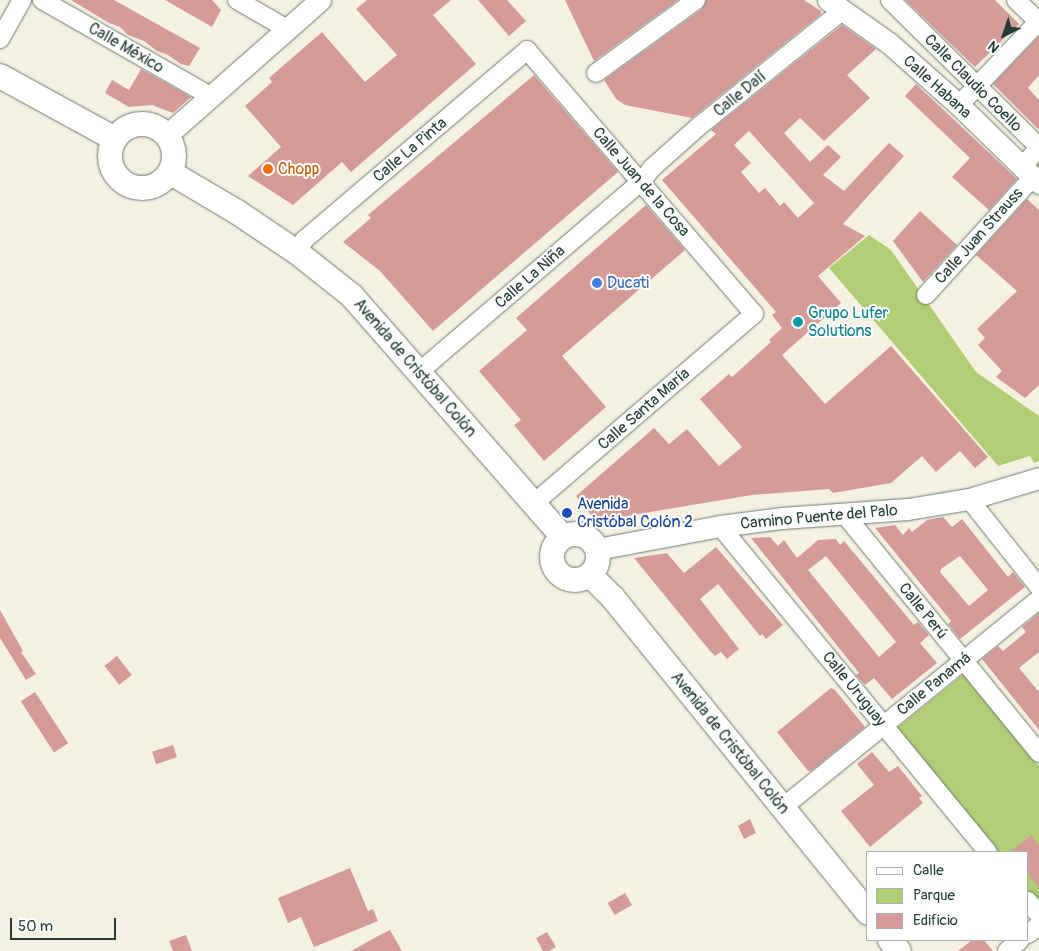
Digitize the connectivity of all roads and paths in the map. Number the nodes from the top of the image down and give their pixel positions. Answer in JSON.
{"nodes":[{"id":1,"x":22,"y":0,"type":"edge"},
{"id":2,"x":42,"y":0,"type":"edge"},
{"id":3,"x":237,"y":0,"type":"edge"},
{"id":4,"x":320,"y":0,"type":"edge"},
{"id":5,"x":696,"y":0,"type":"edge"},
{"id":6,"x":890,"y":0,"type":"edge"},
{"id":7,"x":1016,"y":0,"type":"edge"},
{"id":8,"x":832,"y":3,"type":"edge"},
{"id":9,"x":1039,"y":22,"type":"edge"},
{"id":10,"x":287,"y":29,"type":"junction"},
{"id":11,"x":0,"y":39,"type":"edge"},
{"id":12,"x":527,"y":50,"type":"joint"},
{"id":13,"x":596,"y":73,"type":"dead end"},
{"id":14,"x":0,"y":76,"type":"edge"},
{"id":15,"x":976,"y":86,"type":"junction"},
{"id":16,"x":210,"y":96,"type":"junction"},
{"id":17,"x":958,"y":105,"type":"junction"},
{"id":18,"x":167,"y":135,"type":"junction"},
{"id":19,"x":115,"y":139,"type":"junction"},
{"id":20,"x":170,"y":172,"type":"junction"},
{"id":21,"x":1031,"y":176,"type":"edge"},
{"id":22,"x":642,"y":182,"type":"junction"},
{"id":23,"x":298,"y":254,"type":"junction"},
{"id":24,"x":926,"y":295,"type":"dead end"},
{"id":25,"x":754,"y":314,"type":"joint"},
{"id":26,"x":419,"y":372,"type":"junction"},
{"id":27,"x":1039,"y":478,"type":"edge"},
{"id":28,"x":969,"y":499,"type":"junction"},
{"id":29,"x":533,"y":504,"type":"junction"},
{"id":30,"x":845,"y":515,"type":"junction"},
{"id":31,"x":720,"y":526,"type":"junction"},
{"id":32,"x":563,"y":537,"type":"junction"},
{"id":33,"x":597,"y":549,"type":"junction"},
{"id":34,"x":590,"y":575,"type":"junction"},
{"id":35,"x":1039,"y":587,"type":"edge"},
{"id":36,"x":1039,"y":599,"type":"edge"},
{"id":37,"x":964,"y":660,"type":"junction"},
{"id":38,"x":884,"y":726,"type":"junction"},
{"id":39,"x":1039,"y":753,"type":"edge"},
{"id":40,"x":782,"y":808,"type":"junction"},
{"id":41,"x":987,"y":851,"type":"edge"},
{"id":42,"x":1029,"y":902,"type":"edge"},
{"id":43,"x":866,"y":911,"type":"edge"},
{"id":44,"x":1039,"y":915,"type":"edge"},
{"id":45,"x":1039,"y":925,"type":"edge"},
{"id":46,"x":1029,"y":933,"type":"edge"},
{"id":47,"x":891,"y":941,"type":"edge"},
{"id":48,"x":1019,"y":941,"type":"edge"},
{"id":49,"x":899,"y":951,"type":"edge"},
{"id":50,"x":1006,"y":951,"type":"edge"}],
"edges":[{"from":1,"to":11,"type":"street"},
{"from":2,"to":16,"type":"street","name":"Calle México"},
{"from":3,"to":10,"type":"street"},
{"from":4,"to":10,"type":"street"},
{"from":5,"to":13,"type":"street"},
{"from":6,"to":15,"type":"street","name":"Calle Claudio Coello"},
{"from":7,"to":9,"type":"street"},
{"from":8,"to":17,"type":"street","name":"Calle Habana"},
{"from":8,"to":22,"type":"street","name":"Calle Dalí"},
{"from":9,"to":15,"type":"street"},
{"from":10,"to":16,"type":"street"},
{"from":12,"to":22,"type":"street","name":"Calle Juan de la Cosa"},
{"from":12,"to":23,"type":"street","name":"Calle La Pinta"},
{"from":14,"to":19,"type":"main road"},
{"from":15,"to":17,"type":"street"},
{"from":15,"to":21,"type":"street","name":"Calle Claudio Coello"},
{"from":16,"to":18,"type":"street"},
{"from":17,"to":21,"type":"street","name":"Calle Habana"},
{"from":18,"to":19,"type":"main road"},
{"from":18,"to":20,"type":"main road"},
{"from":19,"to":20,"type":"main road"},
{"from":20,"to":23,"type":"main road","name":"Avenida de Cristóbal Colón"},
{"from":21,"to":24,"type":"street","name":"Calle Juan Strauss"},
{"from":22,"to":25,"type":"street","name":"Calle Juan de la Cosa"},
{"from":22,"to":26,"type":"street","name":"Calle La Niña"},
{"from":23,"to":26,"type":"main road","name":"Avenida de Cristóbal Colón"},
{"from":25,"to":29,"type":"street","name":"Calle Santa María"},
{"from":26,"to":29,"type":"main road","name":"Avenida de Cristóbal Colón"},
{"from":27,"to":28,"type":"street","name":"Camino Puente del Palo"},
{"from":28,"to":30,"type":"street","name":"Camino Puente del Palo"},
{"from":28,"to":35,"type":"street"},
{"from":29,"to":32,"type":"main road","name":"Avenida de Cristóbal Colón"},
{"from":30,"to":31,"type":"street","name":"Camino Puente del Palo"},
{"from":30,"to":37,"type":"street","name":"Calle Perú"},
{"from":31,"to":33,"type":"street","name":"Camino Puente del Palo"},
{"from":31,"to":38,"type":"street","name":"Calle Uruguay"},
{"from":32,"to":33,"type":"main road"},
{"from":32,"to":34,"type":"main road"},
{"from":33,"to":34,"type":"main road"},
{"from":34,"to":40,"type":"main road","name":"Avenida de Cristóbal Colón"},
{"from":36,"to":37,"type":"street","name":"Calle Panamá"},
{"from":37,"to":38,"type":"street","name":"Calle Panamá"},
{"from":37,"to":39,"type":"street","name":"Calle Perú"},
{"from":38,"to":40,"type":"street","name":"Calle Panamá"},
{"from":38,"to":41,"type":"street","name":"Calle Uruguay"},
{"from":40,"to":43,"type":"main road","name":"Avenida de Cristóbal Colón"},
{"from":42,"to":44,"type":"street"},
{"from":45,"to":46,"type":"street"},
{"from":47,"to":49,"type":"main road"},
{"from":48,"to":50,"type":"street"}]}
